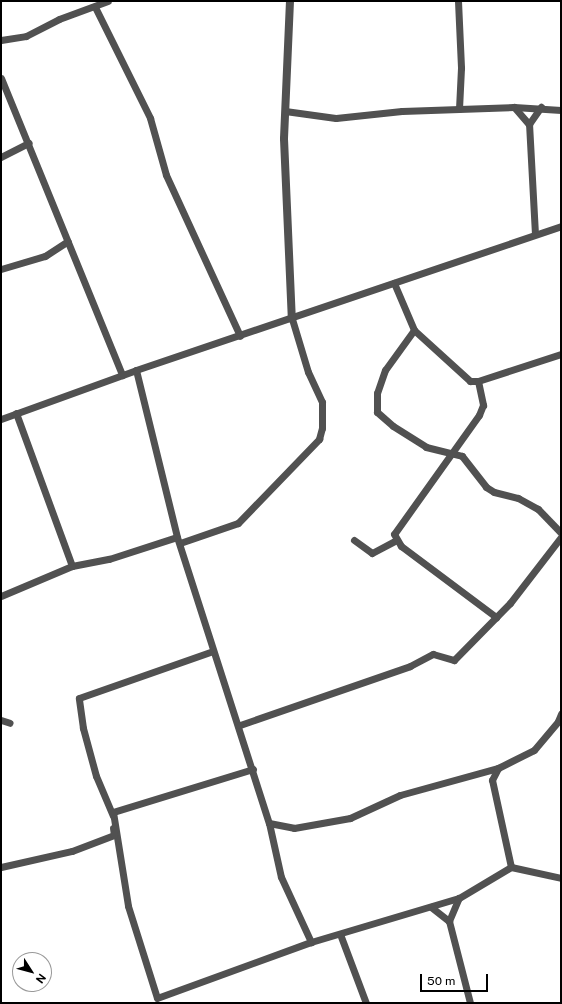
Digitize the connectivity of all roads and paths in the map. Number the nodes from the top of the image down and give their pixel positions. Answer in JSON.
{"nodes":[{"id":1,"x":108,"y":1,"type":"edge"},
{"id":2,"x":290,"y":1,"type":"edge"},
{"id":3,"x":458,"y":1,"type":"edge"},
{"id":4,"x":95,"y":7,"type":"junction"},
{"id":5,"x":1,"y":40,"type":"edge"},
{"id":6,"x":1,"y":78,"type":"edge"},
{"id":7,"x":514,"y":107,"type":"junction"},
{"id":8,"x":542,"y":107,"type":"junction"},
{"id":9,"x":459,"y":109,"type":"junction"},
{"id":10,"x":561,"y":110,"type":"edge"},
{"id":11,"x":285,"y":111,"type":"junction"},
{"id":12,"x":529,"y":124,"type":"junction"},
{"id":13,"x":29,"y":143,"type":"junction"},
{"id":14,"x":1,"y":157,"type":"edge"},
{"id":15,"x":561,"y":226,"type":"edge"},
{"id":16,"x":535,"y":234,"type":"junction"},
{"id":17,"x":68,"y":241,"type":"junction"},
{"id":18,"x":1,"y":269,"type":"edge"},
{"id":19,"x":394,"y":283,"type":"junction"},
{"id":20,"x":292,"y":319,"type":"junction"},
{"id":21,"x":414,"y":330,"type":"junction"},
{"id":22,"x":240,"y":336,"type":"junction"},
{"id":23,"x":561,"y":354,"type":"edge"},
{"id":24,"x":136,"y":370,"type":"junction"},
{"id":25,"x":122,"y":375,"type":"junction"},
{"id":26,"x":478,"y":381,"type":"junction"},
{"id":27,"x":16,"y":413,"type":"junction"},
{"id":28,"x":1,"y":419,"type":"edge"},
{"id":29,"x":452,"y":453,"type":"junction"},
{"id":30,"x":561,"y":533,"type":"edge"},
{"id":31,"x":561,"y":537,"type":"edge"},
{"id":32,"x":179,"y":540,"type":"junction"},
{"id":33,"x":354,"y":540,"type":"dead end"},
{"id":34,"x":396,"y":540,"type":"junction"},
{"id":35,"x":72,"y":566,"type":"junction"},
{"id":36,"x":1,"y":596,"type":"edge"},
{"id":37,"x":496,"y":617,"type":"junction"},
{"id":38,"x":213,"y":651,"type":"junction"},
{"id":39,"x":561,"y":714,"type":"edge"},
{"id":40,"x":1,"y":720,"type":"edge"},
{"id":41,"x":10,"y":723,"type":"dead end"},
{"id":42,"x":240,"y":725,"type":"junction"},
{"id":43,"x":498,"y":768,"type":"junction"},
{"id":44,"x":253,"y":769,"type":"junction"},
{"id":45,"x":270,"y":823,"type":"junction"},
{"id":46,"x":1,"y":867,"type":"edge"},
{"id":47,"x":511,"y":867,"type":"junction"},
{"id":48,"x":561,"y":878,"type":"edge"},
{"id":49,"x":459,"y":898,"type":"junction"},
{"id":50,"x":431,"y":907,"type":"junction"},
{"id":51,"x":449,"y":921,"type":"junction"},
{"id":52,"x":340,"y":934,"type":"junction"},
{"id":53,"x":311,"y":942,"type":"junction"},
{"id":54,"x":366,"y":1003,"type":"edge"},
{"id":55,"x":470,"y":1003,"type":"edge"}],
"edges":[{"from":1,"to":4,"type":"street"},
{"from":2,"to":11,"type":"street"},
{"from":3,"to":9,"type":"street"},
{"from":4,"to":5,"type":"street"},
{"from":4,"to":22,"type":"street"},
{"from":6,"to":13,"type":"street"},
{"from":7,"to":8,"type":"street"},
{"from":7,"to":9,"type":"street"},
{"from":7,"to":12,"type":"street"},
{"from":8,"to":10,"type":"street"},
{"from":8,"to":12,"type":"street"},
{"from":9,"to":11,"type":"street"},
{"from":11,"to":20,"type":"street"},
{"from":12,"to":16,"type":"street"},
{"from":13,"to":14,"type":"street"},
{"from":13,"to":17,"type":"street"},
{"from":15,"to":16,"type":"street"},
{"from":16,"to":19,"type":"street"},
{"from":17,"to":18,"type":"street"},
{"from":17,"to":25,"type":"street"},
{"from":19,"to":20,"type":"street"},
{"from":19,"to":21,"type":"street"},
{"from":20,"to":22,"type":"street"},
{"from":20,"to":32,"type":"street"},
{"from":21,"to":26,"type":"street"},
{"from":21,"to":29,"type":"street"},
{"from":22,"to":24,"type":"street"},
{"from":23,"to":26,"type":"street"},
{"from":24,"to":25,"type":"street"},
{"from":24,"to":32,"type":"street"},
{"from":25,"to":27,"type":"street"},
{"from":26,"to":29,"type":"street"},
{"from":27,"to":28,"type":"street"},
{"from":27,"to":35,"type":"street"},
{"from":29,"to":30,"type":"street"},
{"from":29,"to":34,"type":"street"},
{"from":31,"to":37,"type":"street"},
{"from":32,"to":35,"type":"street"},
{"from":32,"to":38,"type":"street"},
{"from":33,"to":34,"type":"street"},
{"from":34,"to":37,"type":"street"},
{"from":35,"to":36,"type":"street"},
{"from":37,"to":42,"type":"street"},
{"from":38,"to":42,"type":"street"},
{"from":38,"to":46,"type":"street"},
{"from":39,"to":43,"type":"street"},
{"from":40,"to":41,"type":"street"},
{"from":42,"to":44,"type":"street"},
{"from":43,"to":45,"type":"street"},
{"from":43,"to":47,"type":"street"},
{"from":44,"to":45,"type":"street"},
{"from":44,"to":53,"type":"street"},
{"from":45,"to":53,"type":"street"},
{"from":47,"to":48,"type":"street"},
{"from":47,"to":49,"type":"street"},
{"from":49,"to":50,"type":"street"},
{"from":49,"to":51,"type":"street"},
{"from":50,"to":51,"type":"street"},
{"from":50,"to":52,"type":"street"},
{"from":51,"to":55,"type":"street"},
{"from":52,"to":53,"type":"street"},
{"from":52,"to":54,"type":"street"}]}
